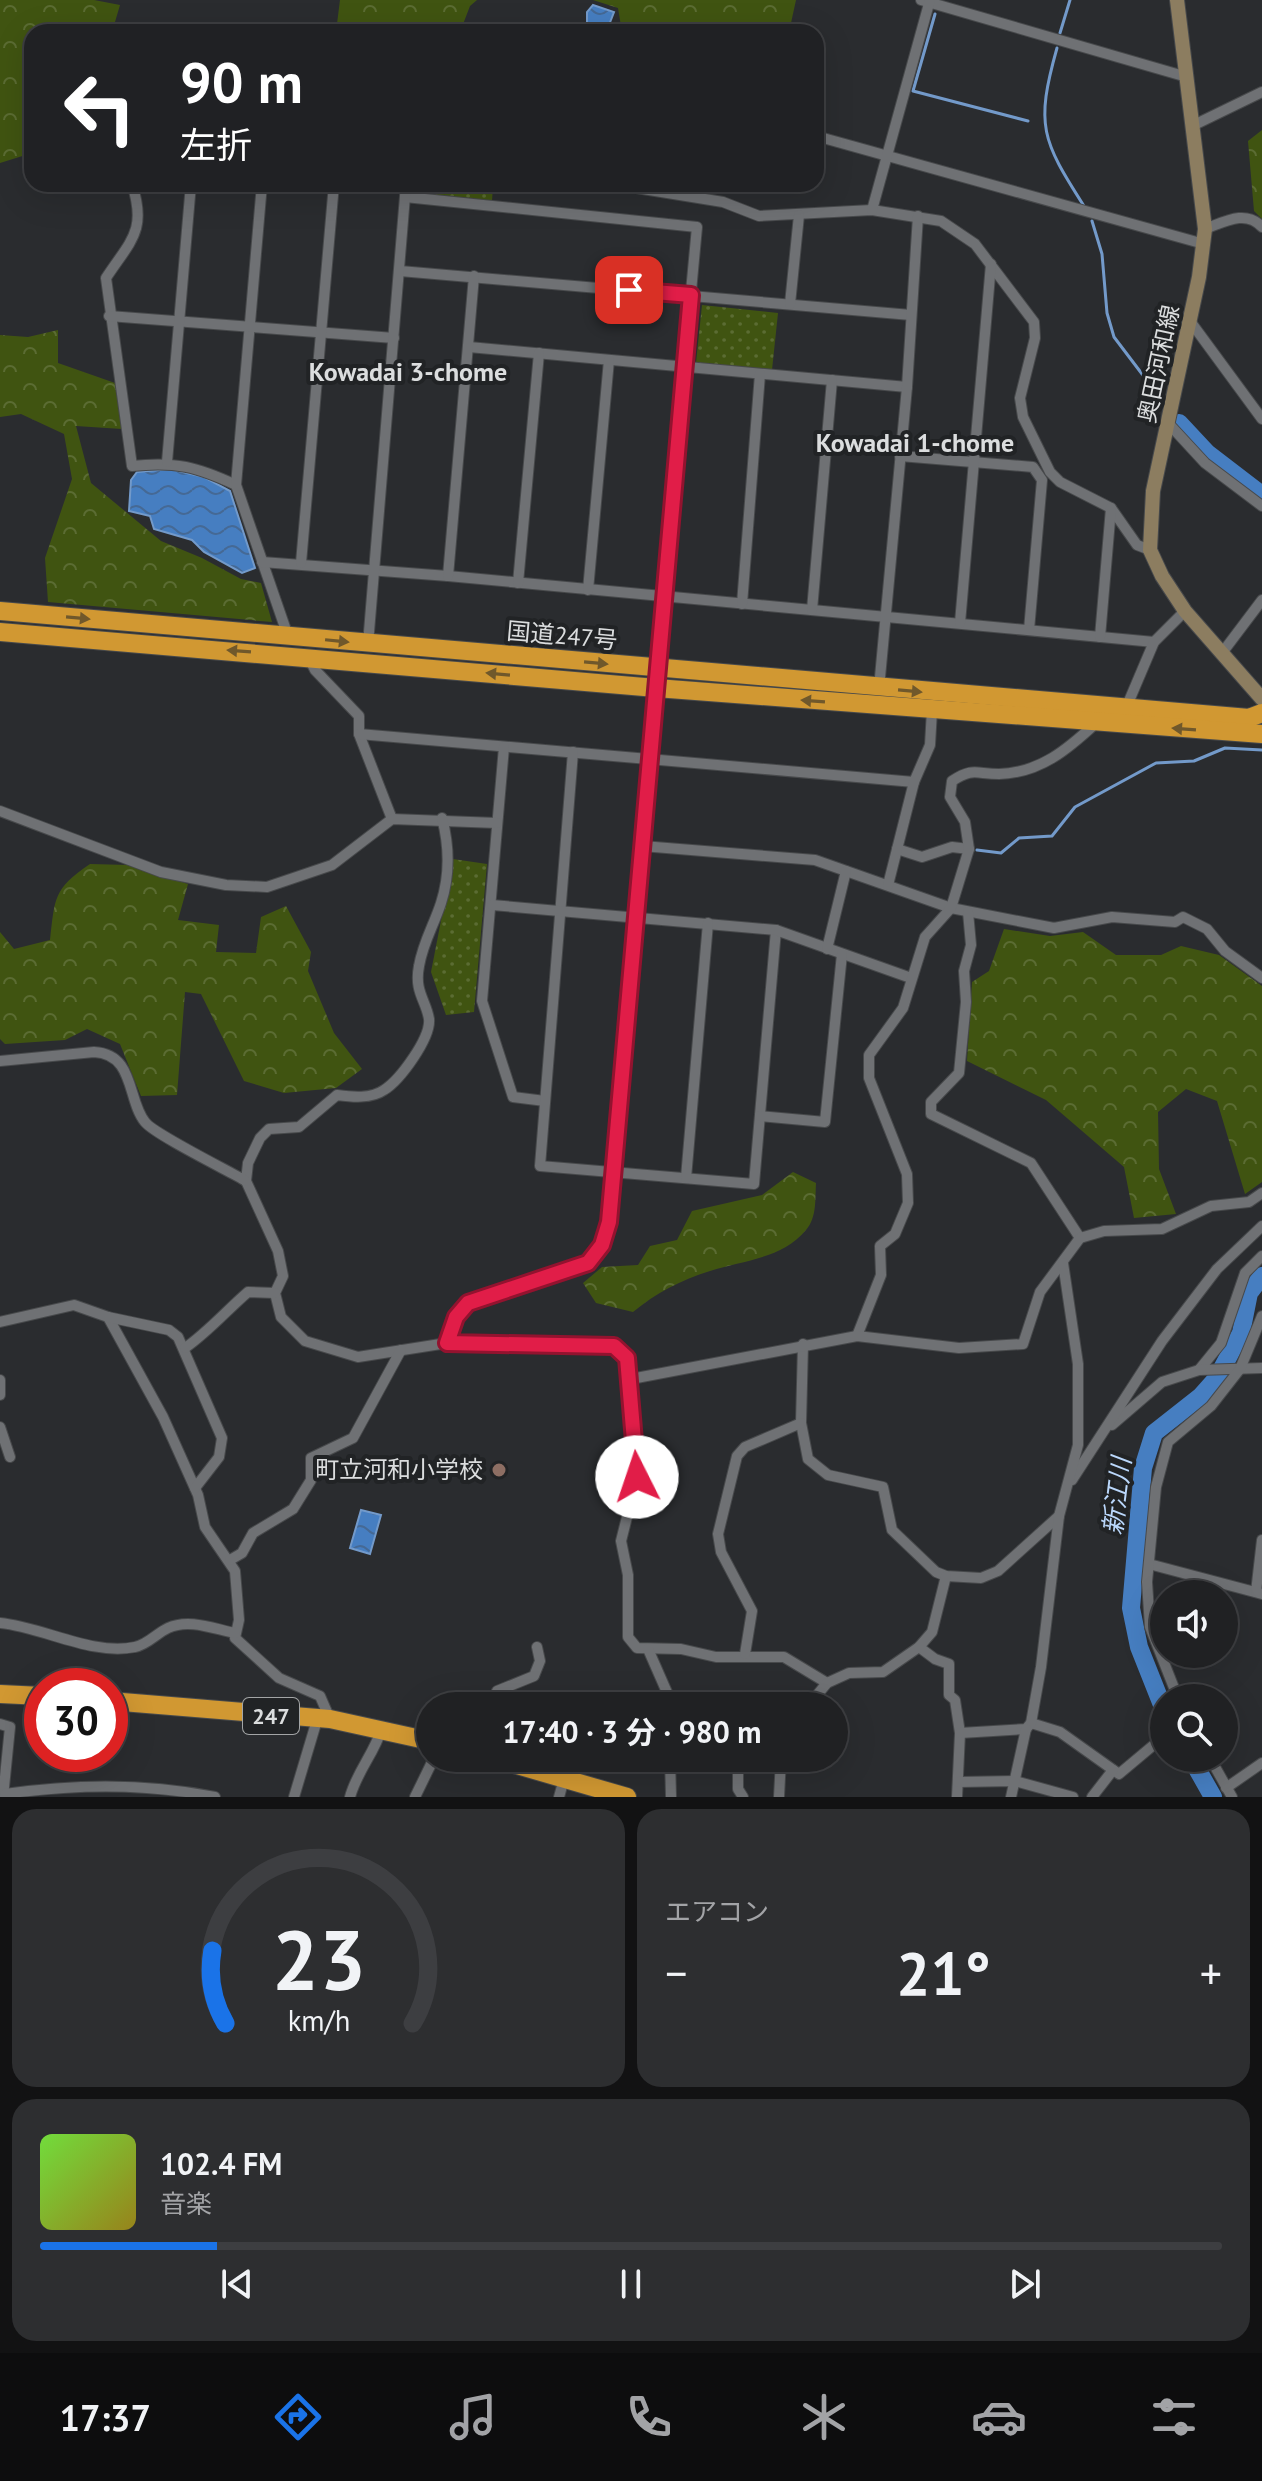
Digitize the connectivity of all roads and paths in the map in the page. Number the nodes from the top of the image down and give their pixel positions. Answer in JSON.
{"nodes":[{"id":1,"x":1177,"y":0,"type":"edge"},
{"id":2,"x":926,"y":1,"type":"edge"},
{"id":3,"x":1187,"y":77,"type":"junction"},
{"id":4,"x":1262,"y":92,"type":"edge"},
{"id":5,"x":1194,"y":125,"type":"junction"},
{"id":6,"x":824,"y":138,"type":"edge"},
{"id":7,"x":887,"y":155,"type":"junction"},
{"id":8,"x":135,"y":192,"type":"edge"},
{"id":9,"x":190,"y":192,"type":"edge"},
{"id":10,"x":261,"y":192,"type":"edge"},
{"id":11,"x":333,"y":192,"type":"edge"},
{"id":12,"x":405,"y":192,"type":"edge"},
{"id":13,"x":661,"y":192,"type":"edge"},
{"id":14,"x":405,"y":197,"type":"junction"},
{"id":15,"x":872,"y":210,"type":"junction"},
{"id":16,"x":799,"y":215,"type":"junction"},
{"id":17,"x":918,"y":216,"type":"junction"},
{"id":18,"x":1262,"y":227,"type":"edge"},
{"id":19,"x":1204,"y":236,"type":"junction"},
{"id":20,"x":991,"y":264,"type":"junction"},
{"id":21,"x":400,"y":271,"type":"junction"},
{"id":22,"x":474,"y":276,"type":"junction"},
{"id":23,"x":691,"y":295,"type":"junction"},
{"id":24,"x":790,"y":304,"type":"junction"},
{"id":25,"x":911,"y":315,"type":"junction"},
{"id":26,"x":109,"y":316,"type":"junction"},
{"id":27,"x":179,"y":321,"type":"junction"},
{"id":28,"x":1190,"y":321,"type":"junction"},
{"id":29,"x":250,"y":327,"type":"junction"},
{"id":30,"x":320,"y":332,"type":"junction"},
{"id":31,"x":394,"y":338,"type":"junction"},
{"id":32,"x":469,"y":347,"type":"junction"},
{"id":33,"x":539,"y":353,"type":"junction"},
{"id":34,"x":609,"y":360,"type":"junction"},
{"id":35,"x":684,"y":367,"type":"junction"},
{"id":36,"x":760,"y":374,"type":"junction"},
{"id":37,"x":832,"y":380,"type":"junction"},
{"id":38,"x":907,"y":387,"type":"junction"},
{"id":39,"x":1262,"y":419,"type":"edge"},
{"id":40,"x":1169,"y":424,"type":"junction"},
{"id":41,"x":900,"y":456,"type":"junction"},
{"id":42,"x":167,"y":462,"type":"junction"},
{"id":43,"x":974,"y":462,"type":"junction"},
{"id":44,"x":236,"y":485,"type":"junction"},
{"id":45,"x":1262,"y":506,"type":"edge"},
{"id":46,"x":1111,"y":508,"type":"junction"},
{"id":47,"x":1150,"y":550,"type":"junction"},
{"id":48,"x":262,"y":562,"type":"junction"},
{"id":49,"x":301,"y":563,"type":"junction"},
{"id":50,"x":374,"y":571,"type":"junction"},
{"id":51,"x":448,"y":576,"type":"junction"},
{"id":52,"x":518,"y":583,"type":"junction"},
{"id":53,"x":588,"y":590,"type":"junction"},
{"id":54,"x":664,"y":598,"type":"junction"},
{"id":55,"x":1262,"y":600,"type":"edge"},
{"id":56,"x":742,"y":604,"type":"junction"},
{"id":57,"x":812,"y":610,"type":"junction"},
{"id":58,"x":0,"y":611,"type":"edge"},
{"id":59,"x":1185,"y":611,"type":"junction"},
{"id":60,"x":885,"y":616,"type":"junction"},
{"id":61,"x":960,"y":623,"type":"junction"},
{"id":62,"x":1029,"y":630,"type":"junction"},
{"id":63,"x":0,"y":632,"type":"edge"},
{"id":64,"x":289,"y":637,"type":"junction"},
{"id":65,"x":1100,"y":637,"type":"junction"},
{"id":66,"x":1154,"y":642,"type":"junction"},
{"id":67,"x":368,"y":645,"type":"junction"},
{"id":68,"x":1222,"y":653,"type":"junction"},
{"id":69,"x":308,"y":656,"type":"junction"},
{"id":70,"x":657,"y":668,"type":"junction"},
{"id":71,"x":656,"y":688,"type":"junction"},
{"id":72,"x":879,"y":688,"type":"junction"},
{"id":73,"x":1262,"y":699,"type":"edge"},
{"id":74,"x":1126,"y":708,"type":"junction"},
{"id":75,"x":932,"y":710,"type":"junction"},
{"id":76,"x":1262,"y":713,"type":"edge"},
{"id":77,"x":1096,"y":723,"type":"junction"},
{"id":78,"x":359,"y":734,"type":"junction"},
{"id":79,"x":1262,"y":734,"type":"edge"},
{"id":80,"x":504,"y":747,"type":"junction"},
{"id":81,"x":573,"y":752,"type":"junction"},
{"id":82,"x":649,"y":761,"type":"junction"},
{"id":83,"x":914,"y":782,"type":"junction"},
{"id":84,"x":0,"y":811,"type":"edge"},
{"id":85,"x":442,"y":818,"type":"junction"},
{"id":86,"x":392,"y":819,"type":"junction"},
{"id":87,"x":497,"y":823,"type":"junction"},
{"id":88,"x":642,"y":846,"type":"junction"},
{"id":89,"x":897,"y":849,"type":"junction"},
{"id":90,"x":969,"y":849,"type":"junction"},
{"id":91,"x":846,"y":871,"type":"junction"},
{"id":92,"x":888,"y":885,"type":"junction"},
{"id":93,"x":492,"y":905,"type":"junction"},
{"id":94,"x":951,"y":908,"type":"junction"},
{"id":95,"x":560,"y":911,"type":"junction"},
{"id":96,"x":968,"y":912,"type":"junction"},
{"id":97,"x":636,"y":916,"type":"junction"},
{"id":98,"x":708,"y":923,"type":"junction"},
{"id":99,"x":776,"y":930,"type":"junction"},
{"id":100,"x":827,"y":949,"type":"junction"},
{"id":101,"x":842,"y":954,"type":"junction"},
{"id":102,"x":911,"y":978,"type":"junction"},
{"id":103,"x":1262,"y":978,"type":"edge"},
{"id":104,"x":0,"y":1061,"type":"edge"},
{"id":105,"x":545,"y":1101,"type":"junction"},
{"id":106,"x":760,"y":1116,"type":"junction"},
{"id":107,"x":613,"y":1173,"type":"junction"},
{"id":108,"x":686,"y":1178,"type":"junction"},
{"id":109,"x":246,"y":1181,"type":"junction"},
{"id":110,"x":1262,"y":1193,"type":"edge"},
{"id":111,"x":1262,"y":1226,"type":"edge"},
{"id":112,"x":1080,"y":1238,"type":"junction"},
{"id":113,"x":1262,"y":1256,"type":"edge"},
{"id":114,"x":1063,"y":1263,"type":"junction"},
{"id":115,"x":275,"y":1293,"type":"junction"},
{"id":116,"x":1262,"y":1316,"type":"edge"},
{"id":117,"x":108,"y":1317,"type":"junction"},
{"id":118,"x":0,"y":1322,"type":"edge"},
{"id":119,"x":857,"y":1336,"type":"junction"},
{"id":120,"x":447,"y":1343,"type":"junction"},
{"id":121,"x":803,"y":1344,"type":"junction"},
{"id":122,"x":185,"y":1348,"type":"junction"},
{"id":123,"x":401,"y":1350,"type":"junction"},
{"id":124,"x":1262,"y":1368,"type":"edge"},
{"id":125,"x":1240,"y":1369,"type":"junction"},
{"id":126,"x":1204,"y":1370,"type":"junction"},
{"id":127,"x":631,"y":1379,"type":"junction"},
{"id":128,"x":0,"y":1380,"type":"edge"},
{"id":129,"x":0,"y":1395,"type":"edge"},
{"id":130,"x":801,"y":1423,"type":"junction"},
{"id":131,"x":0,"y":1427,"type":"edge"},
{"id":132,"x":1104,"y":1432,"type":"junction"},
{"id":133,"x":10,"y":1457,"type":"dead end"},
{"id":134,"x":195,"y":1488,"type":"junction"},
{"id":135,"x":1066,"y":1488,"type":"junction"},
{"id":136,"x":1059,"y":1516,"type":"junction"},
{"id":137,"x":1262,"y":1540,"type":"edge"},
{"id":138,"x":230,"y":1560,"type":"junction"},
{"id":139,"x":1149,"y":1564,"type":"junction"},
{"id":140,"x":946,"y":1576,"type":"junction"},
{"id":141,"x":1259,"y":1593,"type":"edge"},
{"id":142,"x":0,"y":1623,"type":"edge"},
{"id":143,"x":235,"y":1633,"type":"junction"},
{"id":144,"x":537,"y":1647,"type":"dead end"},
{"id":145,"x":919,"y":1647,"type":"junction"},
{"id":146,"x":648,"y":1649,"type":"junction"},
{"id":147,"x":745,"y":1654,"type":"junction"},
{"id":148,"x":827,"y":1683,"type":"junction"},
{"id":149,"x":1172,"y":1684,"type":"edge"},
{"id":150,"x":497,"y":1692,"type":"edge"},
{"id":151,"x":667,"y":1692,"type":"edge"},
{"id":152,"x":820,"y":1692,"type":"edge"},
{"id":153,"x":0,"y":1694,"type":"edge"},
{"id":154,"x":24,"y":1695,"type":"edge"},
{"id":155,"x":128,"y":1703,"type":"edge"},
{"id":156,"x":324,"y":1720,"type":"junction"},
{"id":157,"x":0,"y":1724,"type":"edge"},
{"id":158,"x":1029,"y":1726,"type":"junction"},
{"id":159,"x":382,"y":1728,"type":"junction"},
{"id":160,"x":960,"y":1733,"type":"junction"},
{"id":161,"x":416,"y":1737,"type":"edge"},
{"id":162,"x":1150,"y":1748,"type":"edge"},
{"id":163,"x":1262,"y":1763,"type":"edge"},
{"id":164,"x":1113,"y":1770,"type":"junction"},
{"id":165,"x":427,"y":1772,"type":"edge"},
{"id":166,"x":525,"y":1772,"type":"edge"},
{"id":167,"x":670,"y":1772,"type":"edge"},
{"id":168,"x":738,"y":1772,"type":"edge"},
{"id":169,"x":780,"y":1772,"type":"edge"},
{"id":170,"x":1218,"y":1772,"type":"edge"},
{"id":171,"x":1015,"y":1781,"type":"junction"},
{"id":172,"x":958,"y":1782,"type":"junction"},
{"id":173,"x":562,"y":1788,"type":"edge"},
{"id":174,"x":1229,"y":1792,"type":"edge"},
{"id":175,"x":4,"y":1796,"type":"edge"},
{"id":176,"x":215,"y":1797,"type":"edge"},
{"id":177,"x":294,"y":1797,"type":"edge"},
{"id":178,"x":350,"y":1797,"type":"edge"},
{"id":179,"x":415,"y":1797,"type":"edge"},
{"id":180,"x":627,"y":1797,"type":"edge"},
{"id":181,"x":671,"y":1797,"type":"edge"},
{"id":182,"x":743,"y":1797,"type":"edge"},
{"id":183,"x":779,"y":1797,"type":"edge"},
{"id":184,"x":957,"y":1797,"type":"edge"},
{"id":185,"x":1011,"y":1797,"type":"edge"},
{"id":186,"x":1073,"y":1797,"type":"edge"},
{"id":187,"x":1092,"y":1797,"type":"edge"}],
"edges":[{"from":1,"to":3,"type":"street","name":"奥田河和線"},
{"from":2,"to":3,"type":"street"},
{"from":2,"to":7,"type":"street"},
{"from":3,"to":5,"type":"street","name":"奥田河和線"},
{"from":4,"to":5,"type":"street"},
{"from":5,"to":19,"type":"street","name":"奥田河和線"},
{"from":6,"to":7,"type":"street"},
{"from":7,"to":15,"type":"street"},
{"from":7,"to":19,"type":"street"},
{"from":8,"to":26,"type":"street"},
{"from":9,"to":27,"type":"street"},
{"from":10,"to":29,"type":"street"},
{"from":11,"to":30,"type":"street"},
{"from":12,"to":14,"type":"street"},
{"from":13,"to":16,"type":"street"},
{"from":14,"to":21,"type":"street"},
{"from":14,"to":23,"type":"street"},
{"from":15,"to":16,"type":"street"},
{"from":15,"to":17,"type":"street"},
{"from":16,"to":24,"type":"street"},
{"from":17,"to":20,"type":"street"},
{"from":17,"to":25,"type":"street"},
{"from":18,"to":19,"type":"street"},
{"from":19,"to":28,"type":"street","name":"奥田河和線"},
{"from":20,"to":43,"type":"street"},
{"from":20,"to":46,"type":"street"},
{"from":21,"to":22,"type":"street"},
{"from":21,"to":31,"type":"street"},
{"from":22,"to":23,"type":"street"},
{"from":22,"to":32,"type":"street"},
{"from":23,"to":24,"type":"street"},
{"from":23,"to":35,"type":"street"},
{"from":24,"to":25,"type":"street"},
{"from":25,"to":38,"type":"street"},
{"from":26,"to":27,"type":"street"},
{"from":26,"to":42,"type":"street"},
{"from":27,"to":29,"type":"street"},
{"from":27,"to":42,"type":"street"},
{"from":28,"to":39,"type":"street"},
{"from":28,"to":40,"type":"street","name":"奥田河和線"},
{"from":29,"to":30,"type":"street"},
{"from":29,"to":44,"type":"street"},
{"from":30,"to":31,"type":"street"},
{"from":30,"to":49,"type":"street"},
{"from":31,"to":50,"type":"street"},
{"from":32,"to":33,"type":"street"},
{"from":32,"to":51,"type":"street"},
{"from":33,"to":34,"type":"street"},
{"from":33,"to":52,"type":"street"},
{"from":34,"to":35,"type":"street"},
{"from":34,"to":53,"type":"street"},
{"from":35,"to":36,"type":"street"},
{"from":35,"to":54,"type":"street"},
{"from":36,"to":37,"type":"street"},
{"from":36,"to":56,"type":"street"},
{"from":37,"to":38,"type":"street"},
{"from":37,"to":57,"type":"street"},
{"from":38,"to":41,"type":"street"},
{"from":40,"to":45,"type":"street"},
{"from":40,"to":47,"type":"street","name":"奥田河和線"},
{"from":41,"to":43,"type":"street"},
{"from":41,"to":60,"type":"street"},
{"from":42,"to":44,"type":"street"},
{"from":43,"to":61,"type":"street"},
{"from":43,"to":62,"type":"street"},
{"from":44,"to":48,"type":"street"},
{"from":46,"to":47,"type":"street"},
{"from":46,"to":65,"type":"street"},
{"from":47,"to":59,"type":"street"},
{"from":48,"to":49,"type":"street"},
{"from":48,"to":64,"type":"street"},
{"from":49,"to":50,"type":"street"},
{"from":50,"to":51,"type":"street"},
{"from":50,"to":67,"type":"street"},
{"from":51,"to":52,"type":"street"},
{"from":52,"to":53,"type":"street"},
{"from":53,"to":54,"type":"street"},
{"from":54,"to":56,"type":"street"},
{"from":54,"to":70,"type":"street"},
{"from":55,"to":68,"type":"street"},
{"from":56,"to":57,"type":"street"},
{"from":57,"to":60,"type":"street"},
{"from":58,"to":64,"type":"highway","name":"国道247号","one_way":true},
{"from":59,"to":66,"type":"street"},
{"from":59,"to":68,"type":"street"},
{"from":60,"to":61,"type":"street"},
{"from":60,"to":72,"type":"street"},
{"from":61,"to":62,"type":"street"},
{"from":62,"to":65,"type":"street"},
{"from":69,"to":63,"type":"highway","name":"国道247号","one_way":true},
{"from":64,"to":67,"type":"highway","name":"国道247号","one_way":true},
{"from":65,"to":66,"type":"street"},
{"from":66,"to":74,"type":"street"},
{"from":67,"to":70,"type":"highway","name":"国道247号","one_way":true},
{"from":68,"to":73,"type":"street"},
{"from":71,"to":69,"type":"highway","name":"国道247号","one_way":true},
{"from":69,"to":78,"type":"street"},
{"from":70,"to":71,"type":"street"},
{"from":70,"to":72,"type":"highway","name":"国道247号"},
{"from":75,"to":71,"type":"highway","name":"国道247号","one_way":true},
{"from":71,"to":82,"type":"street"},
{"from":72,"to":74,"type":"highway","name":"国道247号","one_way":true},
{"from":74,"to":76,"type":"highway","name":"国道247号"},
{"from":75,"to":77,"type":"highway","name":"国道247号"},
{"from":75,"to":83,"type":"street"},
{"from":79,"to":77,"type":"highway","name":"国道247号","one_way":true},
{"from":77,"to":90,"type":"street"},
{"from":78,"to":80,"type":"street"},
{"from":78,"to":86,"type":"street"},
{"from":80,"to":81,"type":"street"},
{"from":80,"to":87,"type":"street"},
{"from":81,"to":82,"type":"street"},
{"from":81,"to":95,"type":"street"},
{"from":82,"to":83,"type":"street"},
{"from":82,"to":88,"type":"street"},
{"from":83,"to":89,"type":"street"},
{"from":84,"to":86,"type":"street"},
{"from":85,"to":86,"type":"street"},
{"from":85,"to":87,"type":"street"},
{"from":85,"to":109,"type":"street"},
{"from":87,"to":93,"type":"street"},
{"from":88,"to":91,"type":"street"},
{"from":88,"to":97,"type":"street"},
{"from":89,"to":90,"type":"street"},
{"from":89,"to":92,"type":"street"},
{"from":90,"to":94,"type":"street"},
{"from":91,"to":92,"type":"street"},
{"from":91,"to":100,"type":"street"},
{"from":92,"to":94,"type":"street"},
{"from":93,"to":95,"type":"street"},
{"from":93,"to":105,"type":"street"},
{"from":94,"to":96,"type":"street"},
{"from":94,"to":102,"type":"street"},
{"from":95,"to":97,"type":"street"},
{"from":95,"to":105,"type":"street"},
{"from":96,"to":103,"type":"street"},
{"from":96,"to":112,"type":"street"},
{"from":97,"to":98,"type":"street"},
{"from":97,"to":107,"type":"street"},
{"from":98,"to":99,"type":"street"},
{"from":98,"to":108,"type":"street"},
{"from":99,"to":100,"type":"street"},
{"from":99,"to":106,"type":"street"},
{"from":100,"to":101,"type":"street"},
{"from":101,"to":102,"type":"street"},
{"from":101,"to":106,"type":"street"},
{"from":102,"to":119,"type":"street"},
{"from":104,"to":109,"type":"street"},
{"from":105,"to":107,"type":"street"},
{"from":106,"to":108,"type":"street"},
{"from":107,"to":108,"type":"street"},
{"from":107,"to":120,"type":"street"},
{"from":109,"to":115,"type":"street"},
{"from":110,"to":112,"type":"street"},
{"from":111,"to":132,"type":"street"},
{"from":112,"to":114,"type":"street"},
{"from":113,"to":126,"type":"street"},
{"from":114,"to":119,"type":"street"},
{"from":114,"to":135,"type":"street"},
{"from":115,"to":122,"type":"street"},
{"from":115,"to":123,"type":"street"},
{"from":116,"to":125,"type":"street"},
{"from":117,"to":118,"type":"street"},
{"from":117,"to":122,"type":"street"},
{"from":117,"to":134,"type":"street"},
{"from":119,"to":121,"type":"street"},
{"from":120,"to":123,"type":"street"},
{"from":120,"to":127,"type":"street"},
{"from":121,"to":127,"type":"street"},
{"from":121,"to":130,"type":"street"},
{"from":122,"to":134,"type":"street"},
{"from":123,"to":138,"type":"street"},
{"from":124,"to":125,"type":"street"},
{"from":125,"to":126,"type":"street"},
{"from":125,"to":139,"type":"street"},
{"from":126,"to":132,"type":"street"},
{"from":127,"to":146,"type":"street"},
{"from":128,"to":129,"type":"street"},
{"from":130,"to":140,"type":"street"},
{"from":130,"to":147,"type":"street"},
{"from":131,"to":133,"type":"street"},
{"from":132,"to":135,"type":"street"},
{"from":134,"to":138,"type":"street"},
{"from":135,"to":136,"type":"street"},
{"from":136,"to":140,"type":"street"},
{"from":136,"to":158,"type":"street"},
{"from":137,"to":141,"type":"street"},
{"from":138,"to":143,"type":"street"},
{"from":139,"to":141,"type":"street"},
{"from":139,"to":149,"type":"street"},
{"from":140,"to":145,"type":"street"},
{"from":142,"to":143,"type":"street"},
{"from":143,"to":156,"type":"street"},
{"from":144,"to":150,"type":"street"},
{"from":145,"to":148,"type":"street"},
{"from":145,"to":160,"type":"street"},
{"from":146,"to":147,"type":"street"},
{"from":146,"to":151,"type":"street"},
{"from":147,"to":148,"type":"street"},
{"from":148,"to":152,"type":"street"},
{"from":153,"to":154,"type":"highway"},
{"from":155,"to":156,"type":"highway","number":"247"},
{"from":156,"to":159,"type":"highway","number":"247"},
{"from":156,"to":177,"type":"street"},
{"from":157,"to":175,"type":"street"},
{"from":158,"to":160,"type":"street"},
{"from":158,"to":164,"type":"street"},
{"from":158,"to":171,"type":"street"},
{"from":159,"to":161,"type":"highway","number":"247"},
{"from":159,"to":178,"type":"street"},
{"from":160,"to":172,"type":"street"},
{"from":162,"to":164,"type":"street"},
{"from":163,"to":174,"type":"street"},
{"from":164,"to":187,"type":"street"},
{"from":165,"to":179,"type":"street"},
{"from":166,"to":173,"type":"highway"},
{"from":167,"to":181,"type":"street"},
{"from":168,"to":182,"type":"street"},
{"from":169,"to":183,"type":"street"},
{"from":170,"to":174,"type":"street"},
{"from":171,"to":172,"type":"street"},
{"from":171,"to":185,"type":"street"},
{"from":171,"to":186,"type":"street"},
{"from":172,"to":184,"type":"street"},
{"from":173,"to":180,"type":"highway"},
{"from":175,"to":176,"type":"street"}]}
